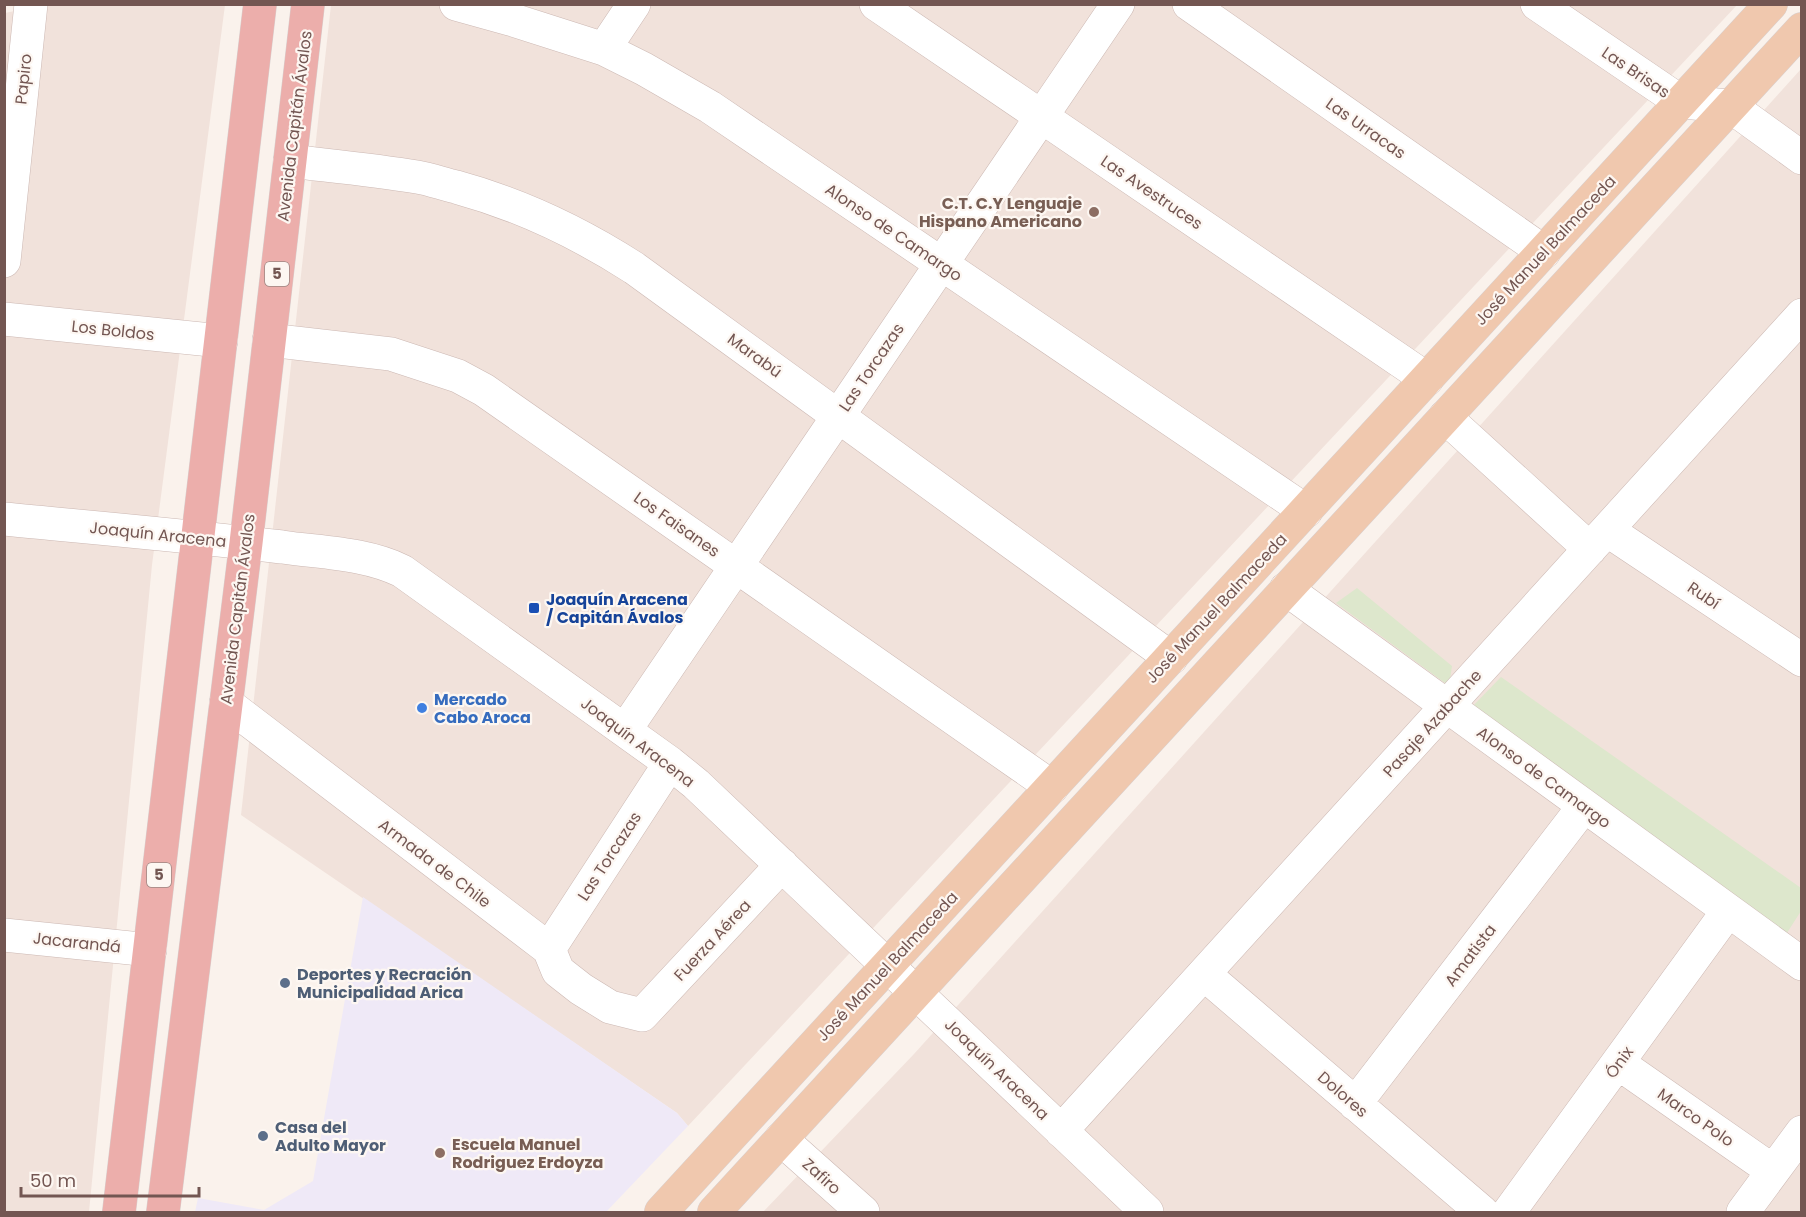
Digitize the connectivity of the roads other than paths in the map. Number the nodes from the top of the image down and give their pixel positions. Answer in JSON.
{"nodes":[{"id":1,"x":31,"y":4,"type":"edge"},
{"id":2,"x":261,"y":4,"type":"edge"},
{"id":3,"x":308,"y":4,"type":"edge"},
{"id":4,"x":456,"y":4,"type":"edge"},
{"id":5,"x":634,"y":4,"type":"edge"},
{"id":6,"x":876,"y":4,"type":"edge"},
{"id":7,"x":1118,"y":4,"type":"edge"},
{"id":8,"x":1189,"y":4,"type":"edge"},
{"id":9,"x":1537,"y":4,"type":"edge"},
{"id":10,"x":1771,"y":4,"type":"edge"},
{"id":11,"x":512,"y":12,"type":"edge"},
{"id":12,"x":1802,"y":29,"type":"edge"},
{"id":13,"x":604,"y":49,"type":"junction"},
{"id":14,"x":1681,"y":102,"type":"junction"},
{"id":15,"x":1730,"y":106,"type":"junction"},
{"id":16,"x":1041,"y":117,"type":"junction"},
{"id":17,"x":1802,"y":158,"type":"edge"},
{"id":18,"x":290,"y":161,"type":"junction"},
{"id":19,"x":1544,"y":252,"type":"junction"},
{"id":20,"x":4,"y":261,"type":"edge"},
{"id":21,"x":942,"y":264,"type":"junction"},
{"id":22,"x":1802,"y":315,"type":"edge"},
{"id":23,"x":4,"y":319,"type":"edge"},
{"id":24,"x":269,"y":340,"type":"junction"},
{"id":25,"x":221,"y":341,"type":"junction"},
{"id":26,"x":1427,"y":379,"type":"junction"},
{"id":27,"x":838,"y":416,"type":"junction"},
{"id":28,"x":1445,"y":417,"type":"junction"},
{"id":29,"x":1306,"y":511,"type":"junction"},
{"id":30,"x":4,"y":519,"type":"edge"},
{"id":31,"x":199,"y":538,"type":"junction"},
{"id":32,"x":1599,"y":539,"type":"junction"},
{"id":33,"x":246,"y":543,"type":"junction"},
{"id":34,"x":737,"y":565,"type":"junction"},
{"id":35,"x":1287,"y":589,"type":"junction"},
{"id":36,"x":1799,"y":654,"type":"edge"},
{"id":37,"x":1171,"y":658,"type":"junction"},
{"id":38,"x":226,"y":703,"type":"junction"},
{"id":39,"x":1448,"y":706,"type":"junction"},
{"id":40,"x":625,"y":730,"type":"junction"},
{"id":41,"x":670,"y":763,"type":"junction"},
{"id":42,"x":1052,"y":787,"type":"junction"},
{"id":43,"x":1584,"y":806,"type":"junction"},
{"id":44,"x":782,"y":865,"type":"junction"},
{"id":45,"x":1728,"y":910,"type":"junction"},
{"id":46,"x":4,"y":935,"type":"edge"},
{"id":47,"x":549,"y":949,"type":"junction"},
{"id":48,"x":150,"y":950,"type":"junction"},
{"id":49,"x":1800,"y":961,"type":"edge"},
{"id":50,"x":888,"y":966,"type":"junction"},
{"id":51,"x":1204,"y":974,"type":"junction"},
{"id":52,"x":916,"y":992,"type":"junction"},
{"id":53,"x":642,"y":1016,"type":"joint"},
{"id":54,"x":1618,"y":1063,"type":"junction"},
{"id":55,"x":1355,"y":1104,"type":"junction"},
{"id":56,"x":1061,"y":1131,"type":"junction"},
{"id":57,"x":1802,"y":1132,"type":"edge"},
{"id":58,"x":781,"y":1139,"type":"junction"},
{"id":59,"x":1773,"y":1171,"type":"junction"},
{"id":60,"x":118,"y":1212,"type":"edge"},
{"id":61,"x":163,"y":1212,"type":"edge"},
{"id":62,"x":662,"y":1212,"type":"edge"},
{"id":63,"x":714,"y":1212,"type":"edge"},
{"id":64,"x":862,"y":1212,"type":"edge"},
{"id":65,"x":1148,"y":1212,"type":"edge"},
{"id":66,"x":1482,"y":1212,"type":"edge"},
{"id":67,"x":1509,"y":1212,"type":"edge"},
{"id":68,"x":1743,"y":1212,"type":"edge"}],
"edges":[{"from":1,"to":20,"type":"street","name":"Papiro"},
{"from":2,"to":25,"type":"highway","number":"5"},
{"from":3,"to":18,"type":"highway","name":"Avenida Capitán Ávalos","number":"5"},
{"from":4,"to":11,"type":"street","name":"Alonso de Camargo"},
{"from":5,"to":13,"type":"street"},
{"from":6,"to":16,"type":"street","name":"Las Avestruces"},
{"from":7,"to":16,"type":"street","name":"Las Torcazas"},
{"from":8,"to":19,"type":"street","name":"Las Urracas"},
{"from":9,"to":14,"type":"street","name":"Las Brisas"},
{"from":10,"to":14,"type":"main road","name":"José Manuel Balmaceda"},
{"from":11,"to":13,"type":"street","name":"Alonso de Camargo"},
{"from":12,"to":15,"type":"main road"},
{"from":13,"to":21,"type":"street","name":"Alonso de Camargo"},
{"from":14,"to":15,"type":"street","name":"Las Brisas"},
{"from":14,"to":19,"type":"main road","name":"José Manuel Balmaceda"},
{"from":15,"to":17,"type":"street"},
{"from":15,"to":28,"type":"main road"},
{"from":16,"to":21,"type":"street","name":"Las Torcazas"},
{"from":16,"to":26,"type":"street","name":"Las Avestruces"},
{"from":18,"to":24,"type":"highway","name":"Avenida Capitán Ávalos","number":"5"},
{"from":18,"to":27,"type":"street","name":"Marabú"},
{"from":19,"to":26,"type":"main road","name":"José Manuel Balmaceda"},
{"from":21,"to":27,"type":"street","name":"Las Torcazas"},
{"from":21,"to":29,"type":"street","name":"Alonso de Camargo"},
{"from":22,"to":32,"type":"street","name":"Pasaje Azabache"},
{"from":23,"to":25,"type":"street","name":"Los Boldos"},
{"from":24,"to":33,"type":"highway","name":"Avenida Capitán Ávalos","number":"5"},
{"from":24,"to":34,"type":"street","name":"Los Faisanes"},
{"from":25,"to":31,"type":"highway","number":"5"},
{"from":26,"to":29,"type":"main road","name":"José Manuel Balmaceda"},
{"from":27,"to":34,"type":"street","name":"Las Torcazas"},
{"from":27,"to":37,"type":"street","name":"Marabú"},
{"from":28,"to":32,"type":"street","name":"Rubí"},
{"from":28,"to":35,"type":"main road"},
{"from":29,"to":37,"type":"main road","name":"José Manuel Balmaceda"},
{"from":30,"to":31,"type":"street","name":"Joaquín Aracena"},
{"from":31,"to":33,"type":"street","name":"Joaquín Aracena"},
{"from":31,"to":48,"type":"highway","number":"5"},
{"from":32,"to":36,"type":"street","name":"Rubí"},
{"from":32,"to":39,"type":"street","name":"Pasaje Azabache"},
{"from":33,"to":38,"type":"highway","name":"Avenida Capitán Ávalos","number":"5"},
{"from":33,"to":40,"type":"street","name":"Joaquín Aracena"},
{"from":34,"to":40,"type":"street","name":"Las Torcazas"},
{"from":34,"to":42,"type":"street","name":"Los Faisanes"},
{"from":35,"to":39,"type":"street","name":"Alonso de Camargo"},
{"from":35,"to":52,"type":"main road"},
{"from":37,"to":42,"type":"main road","name":"José Manuel Balmaceda"},
{"from":38,"to":47,"type":"street","name":"Armada de Chile"},
{"from":38,"to":61,"type":"highway","name":"Avenida Capitán Ávalos","number":"5"},
{"from":39,"to":43,"type":"street","name":"Alonso de Camargo"},
{"from":39,"to":51,"type":"street","name":"Pasaje Azabache"},
{"from":40,"to":41,"type":"street","name":"Joaquín Aracena"},
{"from":41,"to":44,"type":"street","name":"Joaquín Aracena"},
{"from":41,"to":47,"type":"street","name":"Las Torcazas"},
{"from":42,"to":50,"type":"main road","name":"José Manuel Balmaceda"},
{"from":43,"to":45,"type":"street","name":"Alonso de Camargo"},
{"from":43,"to":55,"type":"street","name":"Amatista"},
{"from":44,"to":50,"type":"street","name":"Joaquín Aracena"},
{"from":44,"to":53,"type":"street","name":"Fuerza Aérea"},
{"from":45,"to":49,"type":"street","name":"Alonso de Camargo"},
{"from":45,"to":54,"type":"street","name":"Ónix"},
{"from":46,"to":48,"type":"street","name":"Jacarandá"},
{"from":47,"to":53,"type":"street","name":"Armada de Chile"},
{"from":48,"to":60,"type":"highway","number":"5"},
{"from":50,"to":52,"type":"street","name":"Joaquín Aracena"},
{"from":50,"to":62,"type":"main road","name":"José Manuel Balmaceda"},
{"from":51,"to":55,"type":"street","name":"Dolores"},
{"from":51,"to":56,"type":"street","name":"Pasaje Azabache"},
{"from":52,"to":56,"type":"street","name":"Joaquín Aracena"},
{"from":52,"to":58,"type":"main road"},
{"from":54,"to":59,"type":"street","name":"Marco Polo"},
{"from":54,"to":67,"type":"street","name":"Ónix"},
{"from":55,"to":66,"type":"street","name":"Dolores"},
{"from":56,"to":65,"type":"street","name":"Joaquín Aracena"},
{"from":57,"to":59,"type":"street"},
{"from":58,"to":63,"type":"main road"},
{"from":58,"to":64,"type":"street","name":"Zafiro"},
{"from":59,"to":68,"type":"street"}]}
